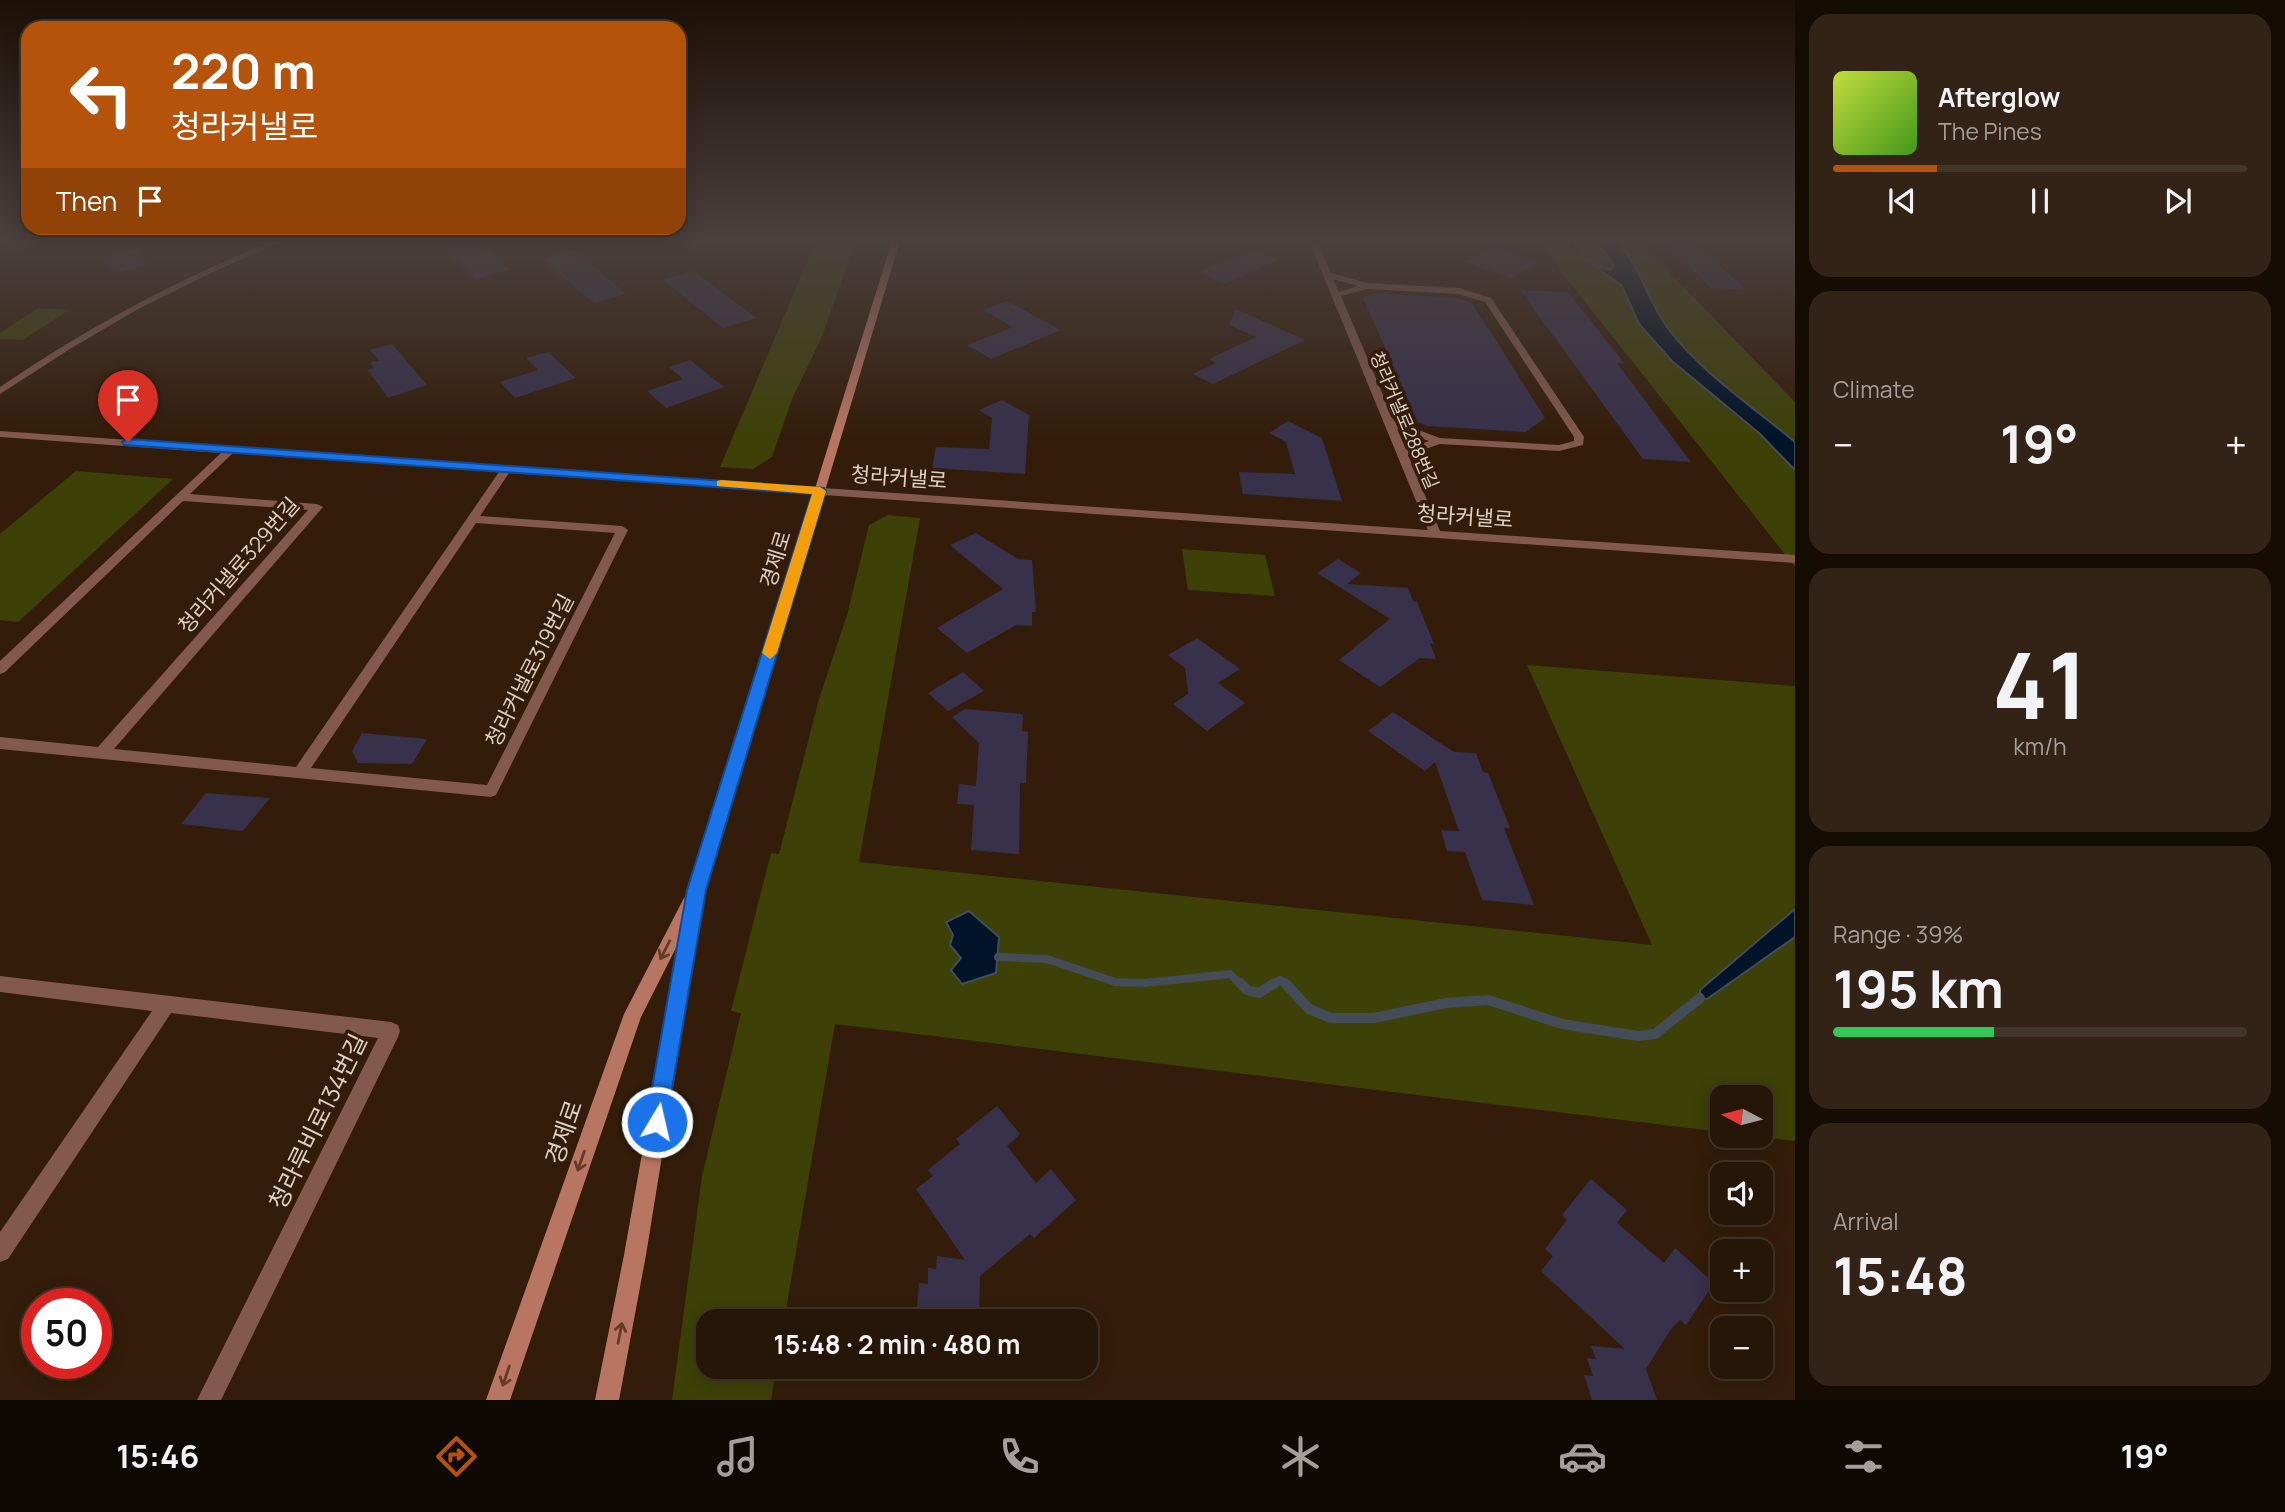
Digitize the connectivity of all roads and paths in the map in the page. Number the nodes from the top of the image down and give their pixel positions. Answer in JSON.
{"nodes":[{"id":1,"x":134,"y":306,"type":"edge"},
{"id":2,"x":877,"y":306,"type":"edge"},
{"id":3,"x":1341,"y":306,"type":"edge"},
{"id":4,"x":1493,"y":306,"type":"edge"},
{"id":5,"x":0,"y":391,"type":"edge"},
{"id":6,"x":1390,"y":423,"type":"junction"},
{"id":7,"x":0,"y":434,"type":"edge"},
{"id":8,"x":1439,"y":441,"type":"junction"},
{"id":9,"x":231,"y":449,"type":"junction"},
{"id":10,"x":1402,"y":454,"type":"junction"},
{"id":11,"x":507,"y":468,"type":"junction"},
{"id":12,"x":820,"y":491,"type":"junction"},
{"id":13,"x":180,"y":497,"type":"junction"},
{"id":14,"x":472,"y":519,"type":"junction"},
{"id":15,"x":1436,"y":534,"type":"junction"},
{"id":16,"x":1795,"y":559,"type":"edge"},
{"id":17,"x":0,"y":669,"type":"edge"},
{"id":18,"x":0,"y":743,"type":"edge"},
{"id":19,"x":102,"y":753,"type":"junction"},
{"id":20,"x":300,"y":773,"type":"junction"},
{"id":21,"x":697,"y":890,"type":"junction"},
{"id":22,"x":0,"y":984,"type":"edge"},
{"id":23,"x":167,"y":1004,"type":"junction"},
{"id":24,"x":0,"y":1251,"type":"edge"},
{"id":25,"x":209,"y":1400,"type":"edge"},
{"id":26,"x":498,"y":1400,"type":"edge"},
{"id":27,"x":607,"y":1400,"type":"edge"}],
"edges":[{"from":1,"to":5,"type":"street"},
{"from":2,"to":12,"type":"main road","name":"경제로"},
{"from":3,"to":6,"type":"street","name":"청라커낼로288번길"},
{"from":4,"to":8,"type":"street","name":"청라커낼로288번길"},
{"from":6,"to":8,"type":"street"},
{"from":6,"to":10,"type":"street","name":"청라커낼로288번길"},
{"from":7,"to":9,"type":"street","name":"청라커낼로"},
{"from":8,"to":10,"type":"street"},
{"from":9,"to":11,"type":"street","name":"청라커낼로"},
{"from":9,"to":13,"type":"street"},
{"from":10,"to":15,"type":"street","name":"청라커낼로288번길"},
{"from":11,"to":12,"type":"street","name":"청라커낼로"},
{"from":11,"to":14,"type":"street"},
{"from":12,"to":15,"type":"street","name":"청라커낼로"},
{"from":12,"to":21,"type":"main road","name":"경제로"},
{"from":13,"to":17,"type":"street"},
{"from":13,"to":19,"type":"street","name":"청라커낼로329번길"},
{"from":14,"to":20,"type":"street"},
{"from":14,"to":20,"type":"street","name":"청라커낼로319번길"},
{"from":15,"to":16,"type":"street","name":"청라커낼로"},
{"from":18,"to":19,"type":"street"},
{"from":19,"to":20,"type":"street","name":"청라커낼로319번길"},
{"from":21,"to":26,"type":"main road","name":"경제로","one_way":true},
{"from":27,"to":21,"type":"main road","name":"경제로","one_way":true},
{"from":22,"to":23,"type":"street","name":"청라루비로134번길"},
{"from":23,"to":24,"type":"street"},
{"from":23,"to":25,"type":"street","name":"청라루비로134번길"}]}
